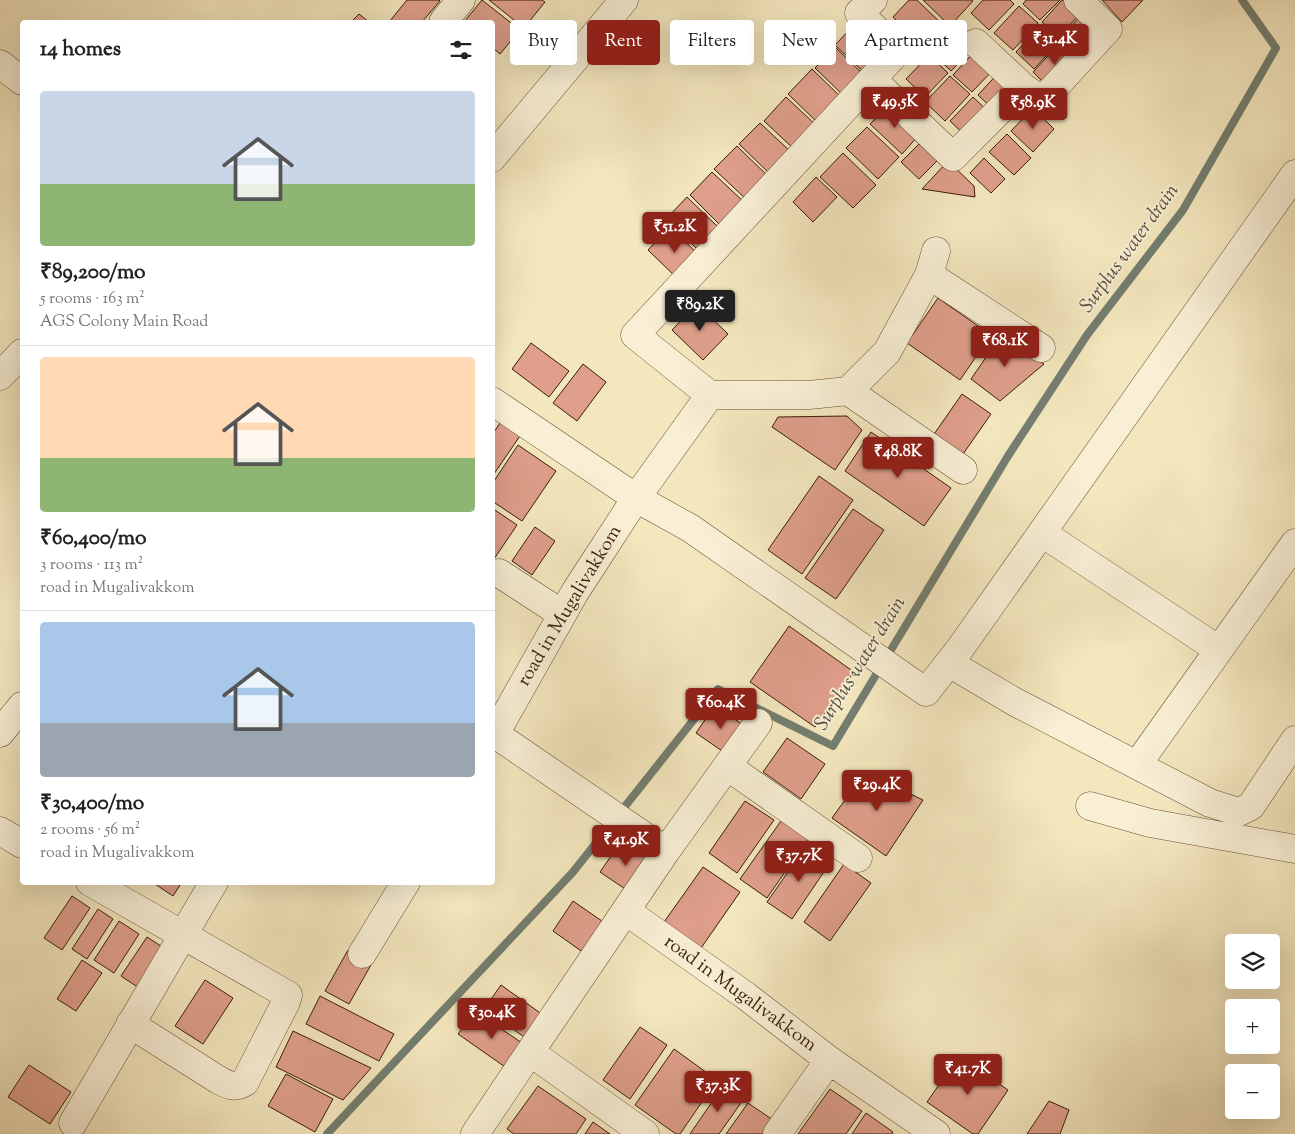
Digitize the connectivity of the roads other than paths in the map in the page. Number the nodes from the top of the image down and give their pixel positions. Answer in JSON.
{"nodes":[{"id":1,"x":461,"y":0,"type":"edge"},
{"id":2,"x":624,"y":0,"type":"edge"},
{"id":3,"x":873,"y":0,"type":"edge"},
{"id":4,"x":1078,"y":0,"type":"edge"},
{"id":5,"x":445,"y":20,"type":"edge"},
{"id":6,"x":976,"y":43,"type":"dead end"},
{"id":7,"x":872,"y":79,"type":"junction"},
{"id":8,"x":1023,"y":87,"type":"junction"},
{"id":9,"x":495,"y":154,"type":"edge"},
{"id":10,"x":1295,"y":174,"type":"edge"},
{"id":11,"x":1287,"y":201,"type":"edge"},
{"id":12,"x":1041,"y":348,"type":"dead end"},
{"id":13,"x":20,"y":355,"type":"edge"},
{"id":14,"x":0,"y":376,"type":"edge"},
{"id":15,"x":848,"y":392,"type":"junction"},
{"id":16,"x":710,"y":395,"type":"junction"},
{"id":17,"x":495,"y":403,"type":"edge"},
{"id":18,"x":963,"y":470,"type":"dead end"},
{"id":19,"x":636,"y":498,"type":"junction"},
{"id":20,"x":1042,"y":533,"type":"junction"},
{"id":21,"x":1295,"y":543,"type":"edge"},
{"id":22,"x":499,"y":573,"type":"dead end"},
{"id":23,"x":562,"y":614,"type":"junction"},
{"id":24,"x":1219,"y":650,"type":"junction"},
{"id":25,"x":949,"y":663,"type":"junction"},
{"id":26,"x":20,"y":708,"type":"edge"},
{"id":27,"x":758,"y":723,"type":"dead end"},
{"id":28,"x":495,"y":731,"type":"edge"},
{"id":29,"x":0,"y":733,"type":"edge"},
{"id":30,"x":495,"y":736,"type":"edge"},
{"id":31,"x":1295,"y":740,"type":"edge"},
{"id":32,"x":1137,"y":765,"type":"junction"},
{"id":33,"x":727,"y":766,"type":"junction"},
{"id":34,"x":1090,"y":806,"type":"dead end"},
{"id":35,"x":0,"y":831,"type":"edge"},
{"id":36,"x":20,"y":843,"type":"edge"},
{"id":37,"x":1295,"y":849,"type":"edge"},
{"id":38,"x":666,"y":851,"type":"junction"},
{"id":39,"x":858,"y":858,"type":"dead end"},
{"id":40,"x":95,"y":885,"type":"edge"},
{"id":41,"x":212,"y":885,"type":"edge"},
{"id":42,"x":404,"y":885,"type":"edge"},
{"id":43,"x":626,"y":911,"type":"junction"},
{"id":44,"x":183,"y":936,"type":"junction"},
{"id":45,"x":362,"y":954,"type":"dead end"},
{"id":46,"x":130,"y":1024,"type":"junction"},
{"id":47,"x":530,"y":1052,"type":"junction"},
{"id":48,"x":829,"y":1060,"type":"junction"},
{"id":49,"x":73,"y":1123,"type":"dead end"},
{"id":50,"x":475,"y":1134,"type":"edge"},
{"id":51,"x":645,"y":1134,"type":"edge"},
{"id":52,"x":777,"y":1134,"type":"edge"},
{"id":53,"x":936,"y":1134,"type":"edge"}],
"edges":[{"from":1,"to":5,"type":"street"},
{"from":2,"to":9,"type":"street"},
{"from":3,"to":7,"type":"street"},
{"from":4,"to":8,"type":"street"},
{"from":6,"to":8,"type":"street"},
{"from":7,"to":8,"type":"street"},
{"from":7,"to":16,"type":"street"},
{"from":10,"to":11,"type":"street"},
{"from":11,"to":20,"type":"street"},
{"from":12,"to":15,"type":"street"},
{"from":13,"to":14,"type":"street"},
{"from":15,"to":16,"type":"street"},
{"from":15,"to":18,"type":"street"},
{"from":16,"to":19,"type":"street","name":"road in Mugalivakkom"},
{"from":17,"to":19,"type":"street"},
{"from":19,"to":23,"type":"street","name":"road in Mugalivakkom"},
{"from":19,"to":25,"type":"street"},
{"from":20,"to":24,"type":"street"},
{"from":20,"to":25,"type":"street"},
{"from":21,"to":24,"type":"street"},
{"from":22,"to":23,"type":"street"},
{"from":23,"to":28,"type":"street","name":"road in Mugalivakkom"},
{"from":24,"to":32,"type":"street"},
{"from":25,"to":32,"type":"street"},
{"from":26,"to":29,"type":"street"},
{"from":27,"to":33,"type":"street"},
{"from":30,"to":38,"type":"street","name":"road in Mugalivakkom"},
{"from":31,"to":32,"type":"street"},
{"from":33,"to":38,"type":"street"},
{"from":33,"to":39,"type":"street"},
{"from":34,"to":37,"type":"street"},
{"from":35,"to":36,"type":"street"},
{"from":38,"to":43,"type":"street"},
{"from":40,"to":44,"type":"street"},
{"from":41,"to":44,"type":"street"},
{"from":42,"to":45,"type":"street"},
{"from":43,"to":47,"type":"street"},
{"from":43,"to":48,"type":"street","name":"road in Mugalivakkom"},
{"from":44,"to":46,"type":"street"},
{"from":44,"to":46,"type":"street"},
{"from":46,"to":49,"type":"street"},
{"from":47,"to":50,"type":"street"},
{"from":47,"to":51,"type":"street"},
{"from":48,"to":52,"type":"street","name":"road in Mugalivakkom"},
{"from":48,"to":53,"type":"street"}]}
